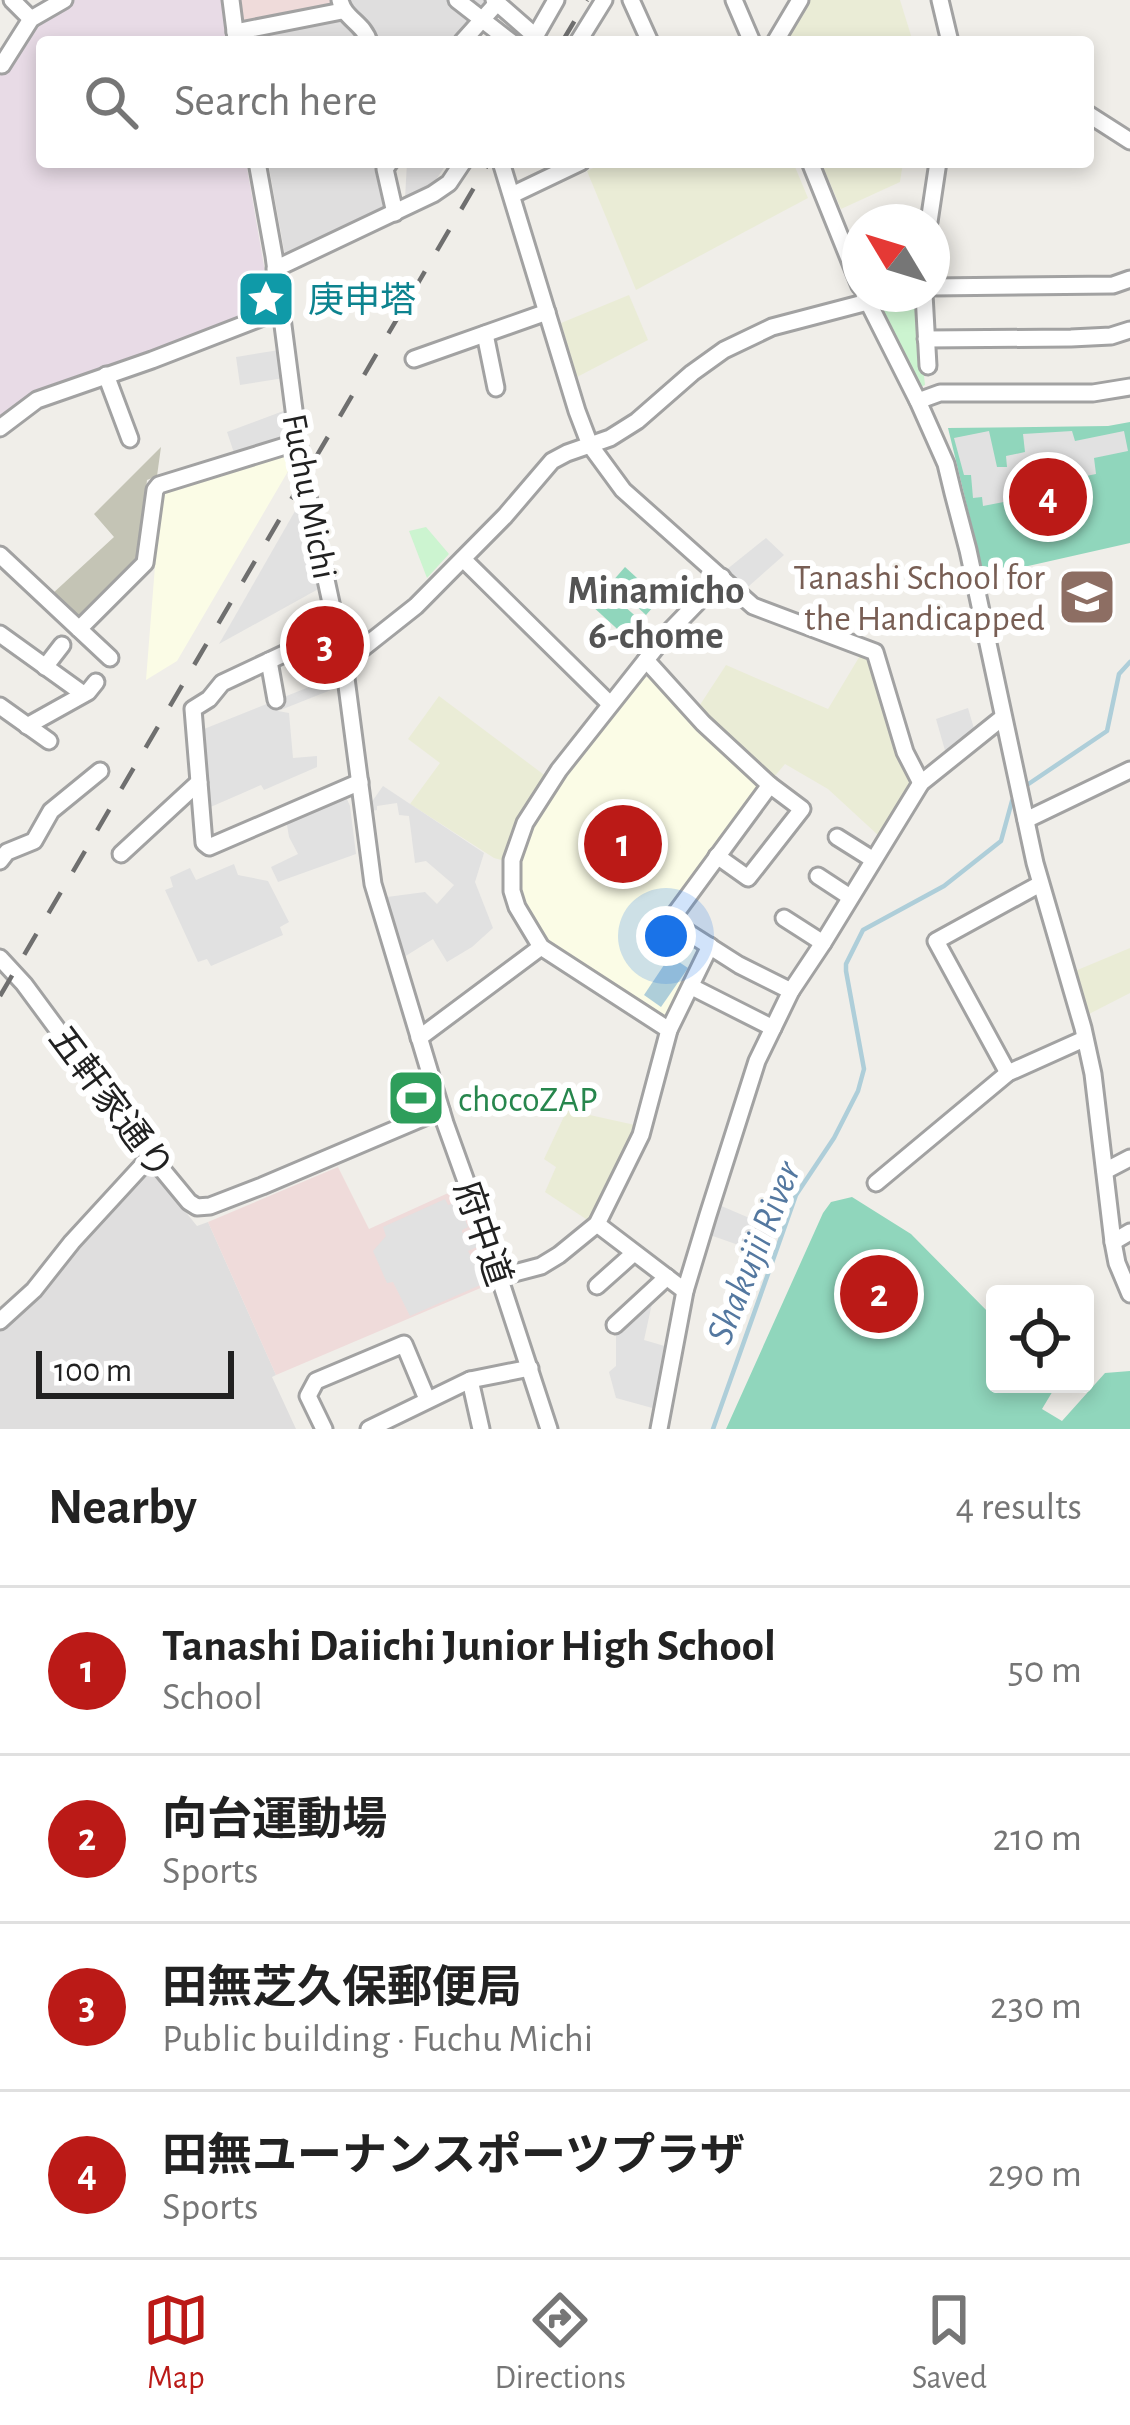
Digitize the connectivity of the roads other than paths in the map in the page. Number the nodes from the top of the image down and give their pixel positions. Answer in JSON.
{"nodes":[{"id":1,"x":12,"y":0,"type":"edge"},
{"id":2,"x":64,"y":0,"type":"edge"},
{"id":3,"x":231,"y":0,"type":"edge"},
{"id":4,"x":457,"y":0,"type":"edge"},
{"id":5,"x":556,"y":0,"type":"edge"},
{"id":6,"x":604,"y":0,"type":"edge"},
{"id":7,"x":631,"y":0,"type":"edge"},
{"id":8,"x":734,"y":0,"type":"edge"},
{"id":9,"x":800,"y":0,"type":"edge"},
{"id":10,"x":940,"y":0,"type":"edge"},
{"id":11,"x":496,"y":1,"type":"edge"},
{"id":12,"x":341,"y":6,"type":"edge"},
{"id":13,"x":31,"y":19,"type":"junction"},
{"id":14,"x":482,"y":20,"type":"junction"},
{"id":15,"x":236,"y":36,"type":"edge"},
{"id":16,"x":239,"y":36,"type":"edge"},
{"id":17,"x":367,"y":36,"type":"edge"},
{"id":18,"x":467,"y":36,"type":"edge"},
{"id":19,"x":503,"y":36,"type":"edge"},
{"id":20,"x":531,"y":36,"type":"edge"},
{"id":21,"x":536,"y":36,"type":"edge"},
{"id":22,"x":582,"y":36,"type":"edge"},
{"id":23,"x":647,"y":36,"type":"edge"},
{"id":24,"x":749,"y":36,"type":"edge"},
{"id":25,"x":779,"y":36,"type":"edge"},
{"id":26,"x":949,"y":36,"type":"edge"},
{"id":27,"x":0,"y":63,"type":"edge"},
{"id":28,"x":1094,"y":118,"type":"edge"},
{"id":29,"x":1130,"y":141,"type":"edge"},
{"id":30,"x":258,"y":168,"type":"edge"},
{"id":31,"x":387,"y":168,"type":"edge"},
{"id":32,"x":459,"y":168,"type":"edge"},
{"id":33,"x":504,"y":168,"type":"edge"},
{"id":34,"x":568,"y":168,"type":"edge"},
{"id":35,"x":812,"y":168,"type":"edge"},
{"id":36,"x":937,"y":168,"type":"edge"},
{"id":37,"x":512,"y":195,"type":"junction"},
{"id":38,"x":931,"y":204,"type":"edge"},
{"id":39,"x":395,"y":213,"type":"junction"},
{"id":40,"x":842,"y":241,"type":"edge"},
{"id":41,"x":275,"y":269,"type":"junction"},
{"id":42,"x":1130,"y":279,"type":"edge"},
{"id":43,"x":950,"y":287,"type":"edge"},
{"id":44,"x":842,"y":305,"type":"edge"},
{"id":45,"x":281,"y":310,"type":"junction"},
{"id":46,"x":547,"y":312,"type":"junction"},
{"id":47,"x":873,"y":312,"type":"edge"},
{"id":48,"x":925,"y":312,"type":"edge"},
{"id":49,"x":1130,"y":330,"type":"edge"},
{"id":50,"x":485,"y":334,"type":"junction"},
{"id":51,"x":926,"y":339,"type":"junction"},
{"id":52,"x":414,"y":359,"type":"dead end"},
{"id":53,"x":928,"y":366,"type":"dead end"},
{"id":54,"x":106,"y":375,"type":"junction"},
{"id":55,"x":1130,"y":387,"type":"edge"},
{"id":56,"x":496,"y":388,"type":"dead end"},
{"id":57,"x":918,"y":401,"type":"junction"},
{"id":58,"x":0,"y":428,"type":"edge"},
{"id":59,"x":130,"y":439,"type":"dead end"},
{"id":60,"x":298,"y":442,"type":"junction"},
{"id":61,"x":590,"y":446,"type":"junction"},
{"id":62,"x":0,"y":556,"type":"edge"},
{"id":63,"x":463,"y":559,"type":"junction"},
{"id":64,"x":722,"y":577,"type":"junction"},
{"id":65,"x":79,"y":629,"type":"junction"},
{"id":66,"x":337,"y":629,"type":"junction"},
{"id":67,"x":0,"y":634,"type":"edge"},
{"id":68,"x":62,"y":645,"type":"dead end"},
{"id":69,"x":110,"y":658,"type":"dead end"},
{"id":70,"x":646,"y":660,"type":"junction"},
{"id":71,"x":268,"y":662,"type":"junction"},
{"id":72,"x":344,"y":662,"type":"junction"},
{"id":73,"x":46,"y":667,"type":"junction"},
{"id":74,"x":276,"y":700,"type":"dead end"},
{"id":75,"x":610,"y":704,"type":"junction"},
{"id":76,"x":0,"y":706,"type":"edge"},
{"id":77,"x":1002,"y":718,"type":"junction"},
{"id":78,"x":27,"y":726,"type":"junction"},
{"id":79,"x":50,"y":741,"type":"dead end"},
{"id":80,"x":1130,"y":770,"type":"edge"},
{"id":81,"x":100,"y":771,"type":"dead end"},
{"id":82,"x":199,"y":782,"type":"junction"},
{"id":83,"x":360,"y":782,"type":"junction"},
{"id":84,"x":921,"y":783,"type":"junction"},
{"id":85,"x":770,"y":785,"type":"junction"},
{"id":86,"x":1026,"y":820,"type":"junction"},
{"id":87,"x":837,"y":837,"type":"dead end"},
{"id":88,"x":121,"y":854,"type":"dead end"},
{"id":89,"x":717,"y":856,"type":"junction"},
{"id":90,"x":872,"y":859,"type":"junction"},
{"id":91,"x":0,"y":861,"type":"edge"},
{"id":92,"x":818,"y":876,"type":"dead end"},
{"id":93,"x":1040,"y":884,"type":"junction"},
{"id":94,"x":850,"y":897,"type":"junction"},
{"id":95,"x":784,"y":918,"type":"dead end"},
{"id":96,"x":823,"y":944,"type":"junction"},
{"id":97,"x":710,"y":946,"type":"junction"},
{"id":98,"x":542,"y":947,"type":"junction"},
{"id":99,"x":0,"y":958,"type":"edge"},
{"id":100,"x":692,"y":987,"type":"junction"},
{"id":101,"x":790,"y":991,"type":"junction"},
{"id":102,"x":773,"y":1028,"type":"junction"},
{"id":103,"x":669,"y":1030,"type":"junction"},
{"id":104,"x":418,"y":1038,"type":"junction"},
{"id":105,"x":1084,"y":1039,"type":"junction"},
{"id":106,"x":1008,"y":1072,"type":"junction"},
{"id":107,"x":441,"y":1110,"type":"junction"},
{"id":108,"x":152,"y":1156,"type":"junction"},
{"id":109,"x":1130,"y":1158,"type":"edge"},
{"id":110,"x":1105,"y":1171,"type":"junction"},
{"id":111,"x":876,"y":1183,"type":"dead end"},
{"id":112,"x":597,"y":1224,"type":"junction"},
{"id":113,"x":1130,"y":1232,"type":"edge"},
{"id":114,"x":1113,"y":1242,"type":"junction"},
{"id":115,"x":634,"y":1252,"type":"junction"},
{"id":116,"x":499,"y":1277,"type":"junction"},
{"id":117,"x":667,"y":1277,"type":"junction"},
{"id":118,"x":598,"y":1286,"type":"dead end"},
{"id":119,"x":685,"y":1291,"type":"junction"},
{"id":120,"x":1130,"y":1294,"type":"edge"},
{"id":121,"x":0,"y":1322,"type":"edge"},
{"id":122,"x":615,"y":1325,"type":"dead end"},
{"id":123,"x":530,"y":1368,"type":"junction"},
{"id":124,"x":470,"y":1380,"type":"junction"},
{"id":125,"x":428,"y":1399,"type":"junction"},
{"id":126,"x":324,"y":1429,"type":"edge"},
{"id":127,"x":369,"y":1429,"type":"edge"},
{"id":128,"x":481,"y":1429,"type":"edge"},
{"id":129,"x":549,"y":1429,"type":"edge"},
{"id":130,"x":658,"y":1429,"type":"edge"}],
"edges":[{"from":1,"to":13,"type":"street"},
{"from":2,"to":13,"type":"street"},
{"from":3,"to":15,"type":"street"},
{"from":4,"to":14,"type":"street"},
{"from":5,"to":21,"type":"street"},
{"from":6,"to":22,"type":"street"},
{"from":7,"to":23,"type":"street"},
{"from":8,"to":24,"type":"street"},
{"from":9,"to":25,"type":"street"},
{"from":10,"to":26,"type":"street"},
{"from":11,"to":14,"type":"street"},
{"from":11,"to":20,"type":"street"},
{"from":12,"to":16,"type":"street"},
{"from":12,"to":17,"type":"street"},
{"from":13,"to":27,"type":"street"},
{"from":14,"to":18,"type":"street"},
{"from":14,"to":19,"type":"street"},
{"from":28,"to":29,"type":"street"},
{"from":30,"to":41,"type":"street","name":"Fuchu Michi"},
{"from":31,"to":39,"type":"street"},
{"from":32,"to":39,"type":"street"},
{"from":33,"to":37,"type":"street"},
{"from":34,"to":37,"type":"street"},
{"from":35,"to":40,"type":"street"},
{"from":36,"to":38,"type":"street"},
{"from":37,"to":46,"type":"street"},
{"from":39,"to":41,"type":"street"},
{"from":41,"to":45,"type":"street","name":"Fuchu Michi"},
{"from":42,"to":43,"type":"street"},
{"from":44,"to":61,"type":"street"},
{"from":45,"to":54,"type":"street"},
{"from":45,"to":60,"type":"street","name":"Fuchu Michi"},
{"from":46,"to":50,"type":"street"},
{"from":46,"to":61,"type":"street"},
{"from":47,"to":57,"type":"street"},
{"from":48,"to":51,"type":"street"},
{"from":49,"to":51,"type":"street"},
{"from":50,"to":52,"type":"street"},
{"from":50,"to":56,"type":"street"},
{"from":51,"to":53,"type":"street"},
{"from":54,"to":58,"type":"street"},
{"from":54,"to":59,"type":"street"},
{"from":55,"to":57,"type":"street"},
{"from":57,"to":77,"type":"street"},
{"from":60,"to":65,"type":"street"},
{"from":60,"to":66,"type":"street","name":"Fuchu Michi"},
{"from":61,"to":63,"type":"street"},
{"from":61,"to":64,"type":"street"},
{"from":62,"to":65,"type":"street"},
{"from":63,"to":72,"type":"street"},
{"from":63,"to":75,"type":"street"},
{"from":64,"to":70,"type":"street"},
{"from":64,"to":84,"type":"street"},
{"from":65,"to":69,"type":"street"},
{"from":66,"to":71,"type":"street"},
{"from":66,"to":72,"type":"street","name":"Fuchu Michi"},
{"from":67,"to":73,"type":"street"},
{"from":68,"to":73,"type":"street"},
{"from":70,"to":75,"type":"street"},
{"from":70,"to":85,"type":"street"},
{"from":71,"to":74,"type":"street"},
{"from":71,"to":82,"type":"street"},
{"from":72,"to":83,"type":"street","name":"Fuchu Michi"},
{"from":73,"to":78,"type":"street"},
{"from":75,"to":98,"type":"street"},
{"from":76,"to":78,"type":"street"},
{"from":77,"to":84,"type":"street"},
{"from":77,"to":86,"type":"street"},
{"from":78,"to":79,"type":"street"},
{"from":80,"to":86,"type":"street"},
{"from":81,"to":91,"type":"street"},
{"from":82,"to":83,"type":"street"},
{"from":82,"to":88,"type":"street"},
{"from":83,"to":104,"type":"street","name":"Fuchu Michi"},
{"from":84,"to":90,"type":"street"},
{"from":85,"to":89,"type":"street"},
{"from":85,"to":89,"type":"street"},
{"from":86,"to":93,"type":"street"},
{"from":87,"to":90,"type":"street"},
{"from":89,"to":97,"type":"street"},
{"from":90,"to":94,"type":"street"},
{"from":92,"to":94,"type":"street"},
{"from":93,"to":105,"type":"street"},
{"from":93,"to":106,"type":"street"},
{"from":94,"to":96,"type":"street"},
{"from":95,"to":96,"type":"street"},
{"from":96,"to":101,"type":"street"},
{"from":97,"to":100,"type":"street"},
{"from":97,"to":101,"type":"street"},
{"from":98,"to":103,"type":"street"},
{"from":98,"to":104,"type":"street"},
{"from":99,"to":108,"type":"street","name":"五軒家通り"},
{"from":100,"to":102,"type":"street"},
{"from":100,"to":103,"type":"street"},
{"from":101,"to":102,"type":"street"},
{"from":102,"to":119,"type":"street"},
{"from":103,"to":112,"type":"street"},
{"from":104,"to":107,"type":"street","name":"府中道"},
{"from":105,"to":106,"type":"street"},
{"from":105,"to":110,"type":"street"},
{"from":106,"to":111,"type":"street"},
{"from":107,"to":108,"type":"street","name":"五軒家通り"},
{"from":107,"to":116,"type":"street","name":"府中道"},
{"from":108,"to":121,"type":"street"},
{"from":109,"to":110,"type":"street"},
{"from":110,"to":114,"type":"street"},
{"from":112,"to":115,"type":"street"},
{"from":112,"to":116,"type":"street"},
{"from":113,"to":114,"type":"street"},
{"from":114,"to":120,"type":"street"},
{"from":115,"to":117,"type":"street"},
{"from":115,"to":118,"type":"street"},
{"from":116,"to":123,"type":"street","name":"府中道"},
{"from":117,"to":119,"type":"street"},
{"from":117,"to":122,"type":"street"},
{"from":119,"to":130,"type":"street"},
{"from":123,"to":124,"type":"street"},
{"from":123,"to":129,"type":"street","name":"府中道"},
{"from":124,"to":125,"type":"street"},
{"from":124,"to":128,"type":"street"},
{"from":125,"to":126,"type":"street"},
{"from":125,"to":127,"type":"street"}]}
